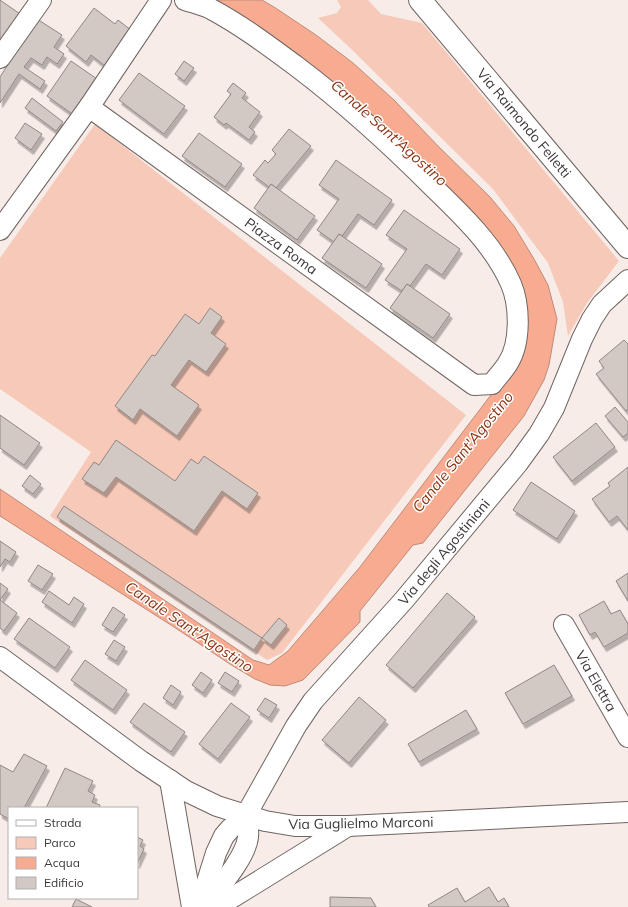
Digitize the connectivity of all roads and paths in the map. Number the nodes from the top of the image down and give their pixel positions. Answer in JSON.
{"nodes":[{"id":1,"x":41,"y":0,"type":"edge"},
{"id":2,"x":161,"y":0,"type":"edge"},
{"id":3,"x":185,"y":0,"type":"edge"},
{"id":4,"x":420,"y":0,"type":"edge"},
{"id":5,"x":0,"y":58,"type":"edge"},
{"id":6,"x":89,"y":107,"type":"junction"},
{"id":7,"x":0,"y":230,"type":"edge"},
{"id":8,"x":628,"y":247,"type":"edge"},
{"id":9,"x":628,"y":280,"type":"edge"},
{"id":10,"x":564,"y":625,"type":"dead end"},
{"id":11,"x":0,"y":657,"type":"edge"},
{"id":12,"x":628,"y":737,"type":"edge"},
{"id":13,"x":170,"y":780,"type":"junction"},
{"id":14,"x":628,"y":812,"type":"edge"},
{"id":15,"x":246,"y":815,"type":"junction"},
{"id":16,"x":348,"y":826,"type":"junction"},
{"id":17,"x":192,"y":907,"type":"edge"},
{"id":18,"x":199,"y":907,"type":"edge"},
{"id":19,"x":204,"y":907,"type":"edge"},
{"id":20,"x":217,"y":907,"type":"edge"}],
"edges":[{"from":1,"to":5,"type":"street"},
{"from":2,"to":6,"type":"street"},
{"from":3,"to":6,"type":"street","name":"Piazza Roma"},
{"from":4,"to":8,"type":"main road","name":"Via Raimondo Felletti"},
{"from":6,"to":7,"type":"street"},
{"from":9,"to":15,"type":"street","name":"Via degli Agostiniani"},
{"from":10,"to":12,"type":"street","name":"Via Elettra"},
{"from":11,"to":13,"type":"street","name":"Via Guglielmo Marconi"},
{"from":13,"to":15,"type":"street","name":"Via Guglielmo Marconi"},
{"from":13,"to":17,"type":"street"},
{"from":14,"to":16,"type":"street","name":"Via Guglielmo Marconi"},
{"from":15,"to":16,"type":"street","name":"Via Guglielmo Marconi"},
{"from":15,"to":18,"type":"street"},
{"from":15,"to":19,"type":"street"},
{"from":16,"to":20,"type":"street"}]}
